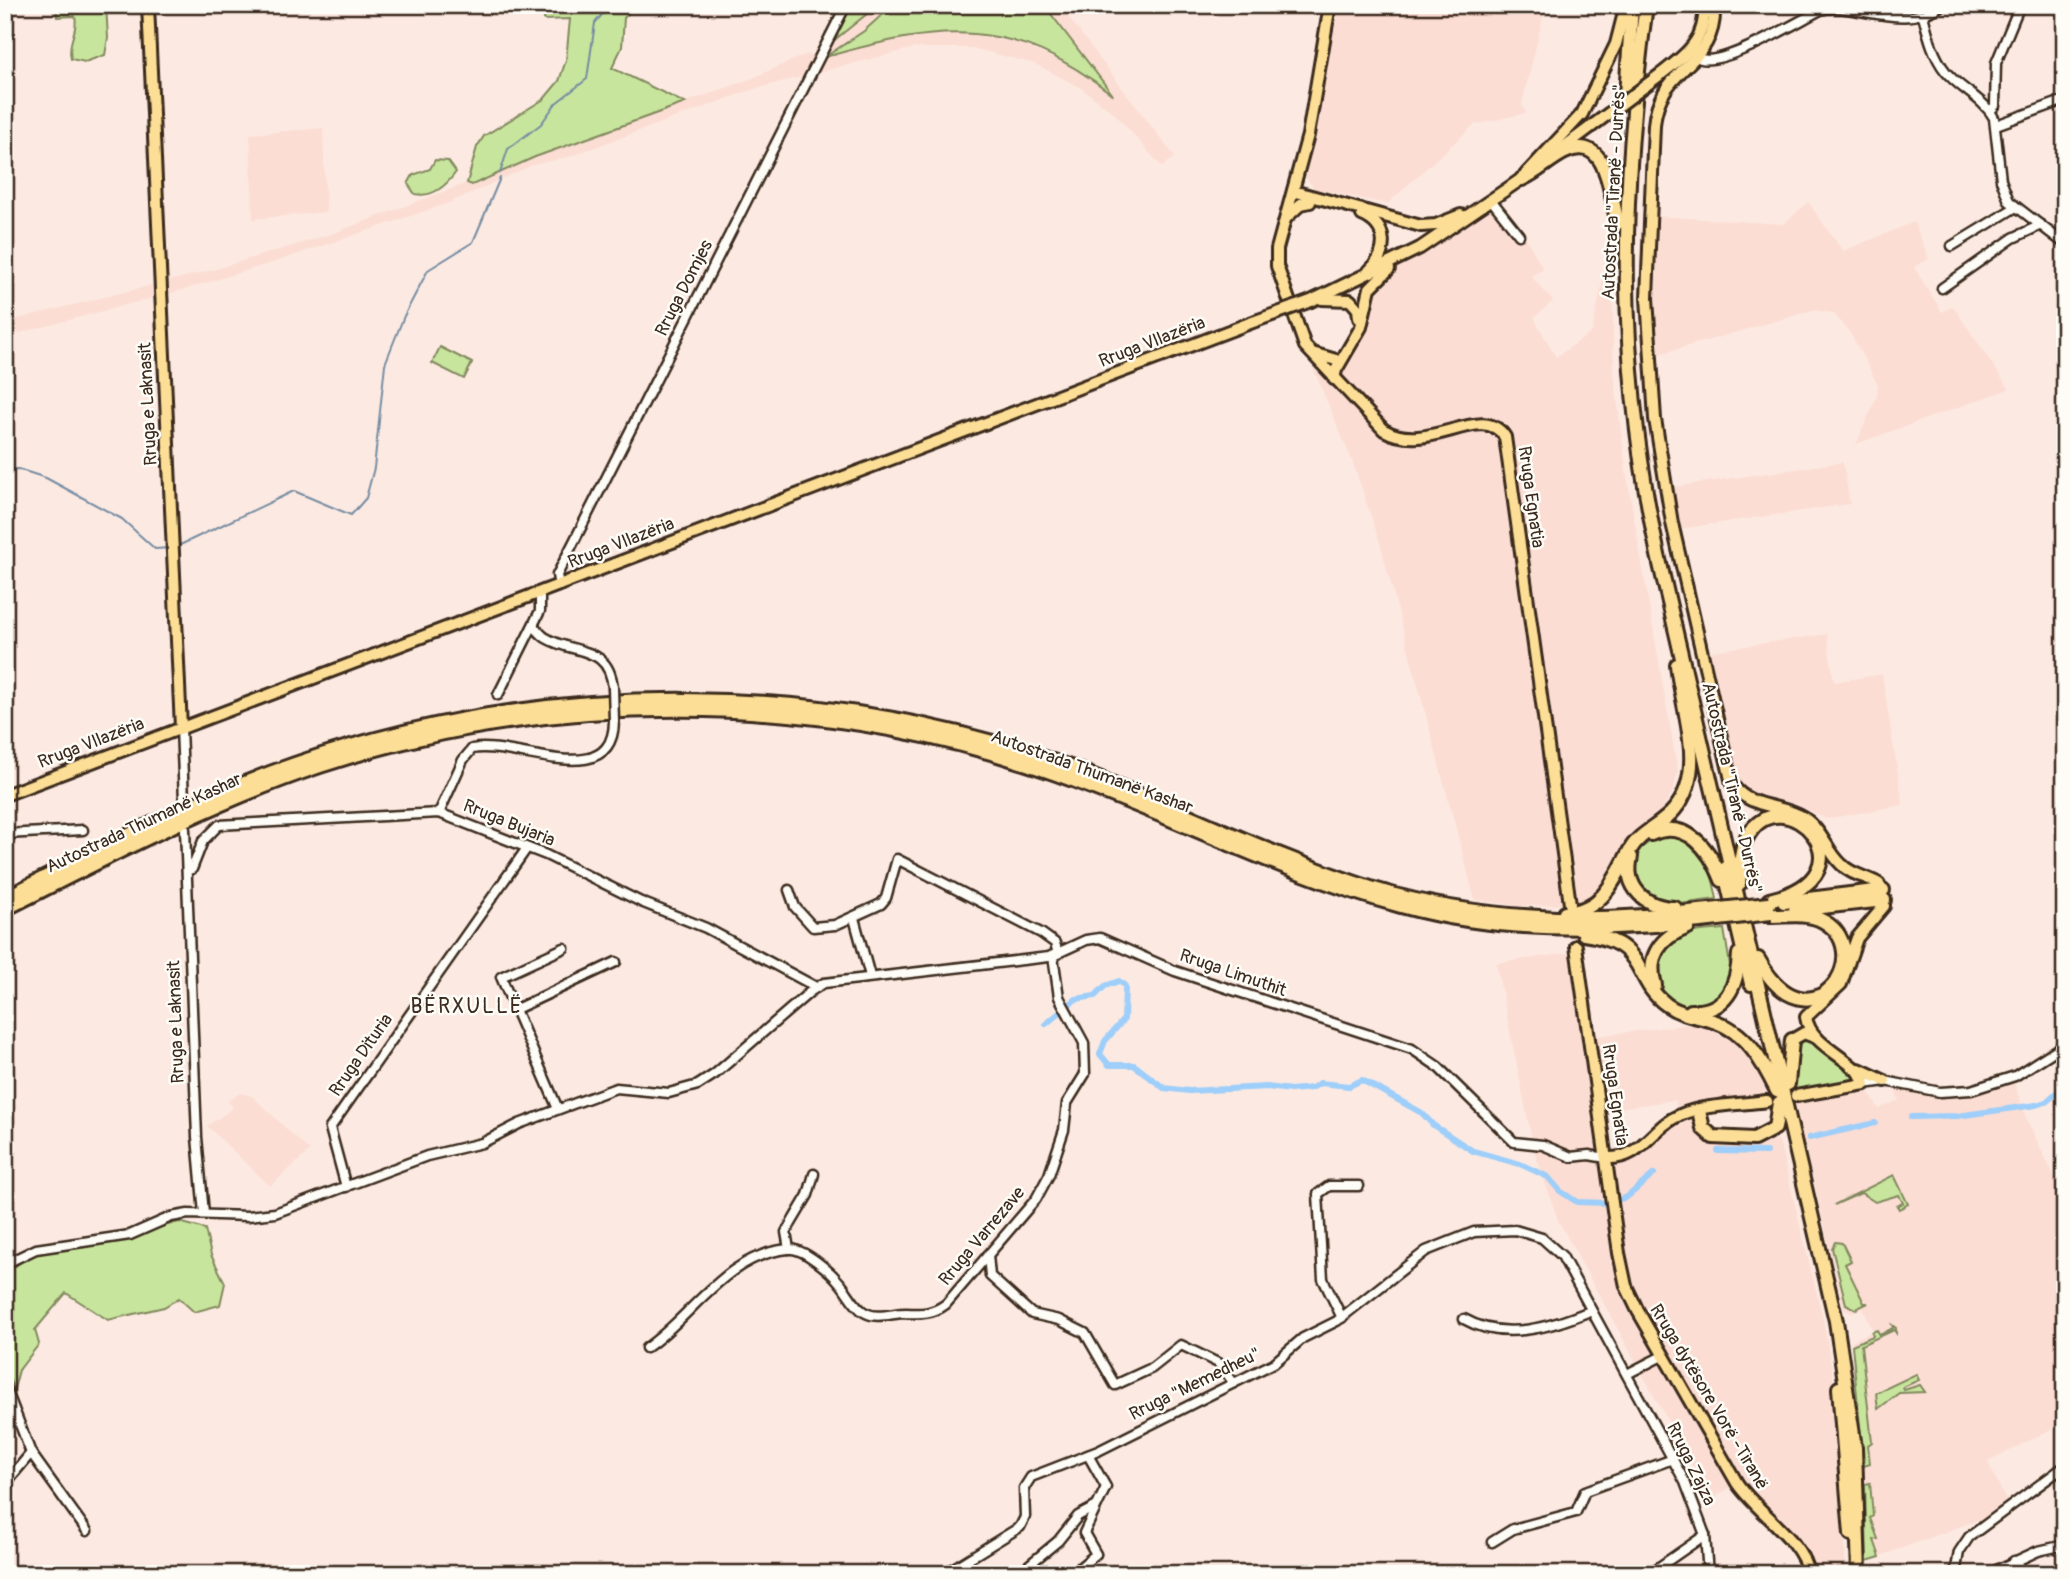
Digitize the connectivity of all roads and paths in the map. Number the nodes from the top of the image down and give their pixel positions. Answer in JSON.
{"nodes":[{"id":1,"x":148,"y":5,"type":"edge"},
{"id":2,"x":846,"y":5,"type":"edge"},
{"id":3,"x":1330,"y":5,"type":"edge"},
{"id":4,"x":1626,"y":5,"type":"edge"},
{"id":5,"x":1632,"y":5,"type":"edge"},
{"id":6,"x":1646,"y":5,"type":"edge"},
{"id":7,"x":1704,"y":5,"type":"edge"},
{"id":8,"x":1714,"y":5,"type":"edge"},
{"id":9,"x":1942,"y":5,"type":"edge"},
{"id":10,"x":2021,"y":5,"type":"edge"},
{"id":11,"x":1923,"y":15,"type":"junction"},
{"id":12,"x":1697,"y":57,"type":"junction"},
{"id":13,"x":2065,"y":100,"type":"edge"},
{"id":14,"x":1990,"y":111,"type":"junction"},
{"id":15,"x":1996,"y":125,"type":"junction"},
{"id":16,"x":1298,"y":173,"type":"junction"},
{"id":17,"x":1522,"y":179,"type":"junction"},
{"id":18,"x":1292,"y":194,"type":"junction"},
{"id":19,"x":1311,"y":199,"type":"junction"},
{"id":20,"x":1492,"y":201,"type":"junction"},
{"id":21,"x":2016,"y":206,"type":"junction"},
{"id":22,"x":1287,"y":217,"type":"junction"},
{"id":23,"x":1618,"y":223,"type":"junction"},
{"id":24,"x":2041,"y":225,"type":"junction"},
{"id":25,"x":1519,"y":235,"type":"dead end"},
{"id":26,"x":2065,"y":244,"type":"edge"},
{"id":27,"x":1952,"y":246,"type":"dead end"},
{"id":28,"x":1401,"y":258,"type":"junction"},
{"id":29,"x":1358,"y":279,"type":"junction"},
{"id":30,"x":1942,"y":288,"type":"dead end"},
{"id":31,"x":1313,"y":300,"type":"junction"},
{"id":32,"x":1311,"y":353,"type":"junction"},
{"id":33,"x":1340,"y":359,"type":"junction"},
{"id":34,"x":1331,"y":375,"type":"junction"},
{"id":35,"x":559,"y":586,"type":"junction"},
{"id":36,"x":540,"y":593,"type":"junction"},
{"id":37,"x":533,"y":626,"type":"junction"},
{"id":38,"x":1677,"y":665,"type":"junction"},
{"id":39,"x":498,"y":695,"type":"dead end"},
{"id":40,"x":181,"y":728,"type":"junction"},
{"id":41,"x":5,"y":794,"type":"edge"},
{"id":42,"x":184,"y":800,"type":"dead end"},
{"id":43,"x":439,"y":813,"type":"junction"},
{"id":44,"x":186,"y":829,"type":"dead end"},
{"id":45,"x":83,"y":830,"type":"dead end"},
{"id":46,"x":5,"y":834,"type":"edge"},
{"id":47,"x":527,"y":848,"type":"junction"},
{"id":48,"x":187,"y":870,"type":"junction"},
{"id":49,"x":789,"y":890,"type":"dead end"},
{"id":50,"x":1883,"y":895,"type":"junction"},
{"id":51,"x":5,"y":898,"type":"edge"},
{"id":52,"x":1570,"y":904,"type":"dead end"},
{"id":53,"x":1733,"y":907,"type":"junction"},
{"id":54,"x":1770,"y":908,"type":"junction"},
{"id":55,"x":5,"y":909,"type":"edge"},
{"id":56,"x":1449,"y":912,"type":"junction"},
{"id":57,"x":1467,"y":915,"type":"junction"},
{"id":58,"x":1700,"y":916,"type":"junction"},
{"id":59,"x":854,"y":918,"type":"junction"},
{"id":60,"x":1738,"y":934,"type":"junction"},
{"id":61,"x":1576,"y":946,"type":"dead end"},
{"id":62,"x":1751,"y":947,"type":"junction"},
{"id":63,"x":564,"y":948,"type":"dead end"},
{"id":64,"x":1055,"y":955,"type":"junction"},
{"id":65,"x":616,"y":962,"type":"dead end"},
{"id":66,"x":870,"y":976,"type":"junction"},
{"id":67,"x":816,"y":987,"type":"junction"},
{"id":68,"x":516,"y":1009,"type":"junction"},
{"id":69,"x":1809,"y":1012,"type":"junction"},
{"id":70,"x":1792,"y":1040,"type":"junction"},
{"id":71,"x":1824,"y":1044,"type":"junction"},
{"id":72,"x":2065,"y":1044,"type":"edge"},
{"id":73,"x":1844,"y":1062,"type":"junction"},
{"id":74,"x":1855,"y":1068,"type":"junction"},
{"id":75,"x":1885,"y":1081,"type":"junction"},
{"id":76,"x":1865,"y":1084,"type":"junction"},
{"id":77,"x":1850,"y":1088,"type":"junction"},
{"id":78,"x":1796,"y":1096,"type":"dead end"},
{"id":79,"x":1775,"y":1098,"type":"junction"},
{"id":80,"x":558,"y":1110,"type":"junction"},
{"id":81,"x":1699,"y":1111,"type":"junction"},
{"id":82,"x":1794,"y":1137,"type":"junction"},
{"id":83,"x":1606,"y":1158,"type":"junction"},
{"id":84,"x":814,"y":1174,"type":"dead end"},
{"id":85,"x":346,"y":1186,"type":"junction"},
{"id":86,"x":1359,"y":1186,"type":"dead end"},
{"id":87,"x":204,"y":1214,"type":"junction"},
{"id":88,"x":789,"y":1249,"type":"junction"},
{"id":89,"x":988,"y":1255,"type":"junction"},
{"id":90,"x":5,"y":1264,"type":"edge"},
{"id":91,"x":1590,"y":1311,"type":"junction"},
{"id":92,"x":1342,"y":1318,"type":"junction"},
{"id":93,"x":1464,"y":1319,"type":"dead end"},
{"id":94,"x":646,"y":1348,"type":"dead end"},
{"id":95,"x":1664,"y":1355,"type":"junction"},
{"id":96,"x":1627,"y":1374,"type":"junction"},
{"id":97,"x":1234,"y":1383,"type":"junction"},
{"id":98,"x":5,"y":1386,"type":"edge"},
{"id":99,"x":31,"y":1454,"type":"junction"},
{"id":100,"x":1088,"y":1455,"type":"junction"},
{"id":101,"x":1673,"y":1459,"type":"junction"},
{"id":102,"x":2065,"y":1466,"type":"edge"},
{"id":103,"x":5,"y":1484,"type":"edge"},
{"id":104,"x":1095,"y":1507,"type":"junction"},
{"id":105,"x":86,"y":1531,"type":"dead end"},
{"id":106,"x":1705,"y":1535,"type":"junction"},
{"id":107,"x":1492,"y":1542,"type":"dead end"},
{"id":108,"x":2065,"y":1545,"type":"edge"},
{"id":109,"x":2014,"y":1561,"type":"junction"},
{"id":110,"x":944,"y":1574,"type":"edge"},
{"id":111,"x":1018,"y":1574,"type":"edge"},
{"id":112,"x":1072,"y":1574,"type":"edge"},
{"id":113,"x":1649,"y":1574,"type":"edge"},
{"id":114,"x":1708,"y":1574,"type":"edge"},
{"id":115,"x":1808,"y":1574,"type":"edge"},
{"id":116,"x":1850,"y":1574,"type":"edge"},
{"id":117,"x":1859,"y":1574,"type":"edge"},
{"id":118,"x":1955,"y":1574,"type":"edge"},
{"id":119,"x":1988,"y":1574,"type":"edge"},
{"id":120,"x":2026,"y":1574,"type":"edge"}],
"edges":[{"from":1,"to":40,"type":"main road","name":"Rruga e Laknasit"},
{"from":2,"to":35,"type":"street","name":"Rruga Domjes"},
{"from":3,"to":16,"type":"main road","name":"Rruga Egnatia"},
{"from":4,"to":17,"type":"main road"},
{"from":5,"to":23,"type":"highway","name":"Autostrada \"Tiranë - Durrës\""},
{"from":6,"to":53,"type":"highway","name":"Autostrada \"Tiranë - Durrës\""},
{"from":7,"to":17,"type":"main road","bridge":true},
{"from":8,"to":12,"type":"main road"},
{"from":9,"to":11,"type":"street"},
{"from":10,"to":14,"type":"street"},
{"from":11,"to":12,"type":"street"},
{"from":11,"to":14,"type":"street"},
{"from":12,"to":50,"type":"main road"},
{"from":13,"to":15,"type":"street"},
{"from":14,"to":15,"type":"street"},
{"from":15,"to":21,"type":"street"},
{"from":16,"to":18,"type":"main road","name":"Rruga Egnatia"},
{"from":16,"to":19,"type":"main road"},
{"from":17,"to":20,"type":"main road"},
{"from":17,"to":23,"type":"highway"},
{"from":18,"to":19,"type":"main road"},
{"from":18,"to":22,"type":"main road","name":"Rruga Egnatia"},
{"from":19,"to":20,"type":"main road"},
{"from":19,"to":22,"type":"main road"},
{"from":19,"to":29,"type":"main road"},
{"from":20,"to":25,"type":"street"},
{"from":20,"to":28,"type":"main road"},
{"from":21,"to":24,"type":"street"},
{"from":21,"to":27,"type":"street"},
{"from":22,"to":32,"type":"main road","name":"Rruga Egnatia"},
{"from":23,"to":38,"type":"highway","name":"Autostrada \"Tiranë - Durrës\""},
{"from":24,"to":26,"type":"street"},
{"from":24,"to":30,"type":"street"},
{"from":28,"to":29,"type":"main road","name":"Rruga Vllazëria"},
{"from":28,"to":33,"type":"main road"},
{"from":29,"to":31,"type":"main road","name":"Rruga Vllazëria"},
{"from":31,"to":33,"type":"main road"},
{"from":31,"to":35,"type":"main road","name":"Rruga Vllazëria","bridge":true},
{"from":32,"to":33,"type":"main road"},
{"from":32,"to":34,"type":"main road","name":"Rruga Egnatia"},
{"from":33,"to":34,"type":"main road"},
{"from":34,"to":52,"type":"main road","name":"Rruga Egnatia"},
{"from":35,"to":36,"type":"main road","name":"Rruga Vllazëria"},
{"from":36,"to":37,"type":"street"},
{"from":36,"to":40,"type":"main road","name":"Rruga Vllazëria"},
{"from":37,"to":39,"type":"street"},
{"from":37,"to":43,"type":"street","bridge":true},
{"from":38,"to":53,"type":"highway","name":"Autostrada \"Tiranë - Durrës\""},
{"from":38,"to":57,"type":"highway"},
{"from":40,"to":41,"type":"main road","name":"Rruga Vllazëria"},
{"from":40,"to":42,"type":"street","name":"Rruga e Laknasit"},
{"from":43,"to":47,"type":"street","name":"Rruga Bujaria"},
{"from":43,"to":48,"type":"street","name":"Rruga Bujaria"},
{"from":44,"to":48,"type":"street","name":"Rruga e Laknasit"},
{"from":45,"to":46,"type":"street"},
{"from":47,"to":67,"type":"street","name":"Rruga Bujaria"},
{"from":47,"to":85,"type":"street","name":"Rruga Dituria"},
{"from":48,"to":87,"type":"street","name":"Rruga e Laknasit"},
{"from":49,"to":59,"type":"street"},
{"from":50,"to":54,"type":"highway"},
{"from":50,"to":69,"type":"main road"},
{"from":51,"to":56,"type":"highway","name":"Autostrada Thumanë Kashar"},
{"from":53,"to":54,"type":"highway","bridge":true},
{"from":53,"to":54,"type":"highway"},
{"from":53,"to":58,"type":"highway","name":"Autostrada Thumanë Kashar","bridge":true},
{"from":53,"to":58,"type":"highway"},
{"from":53,"to":60,"type":"highway","name":"Autostrada \"Tiranë - Durrës\""},
{"from":53,"to":62,"type":"highway","name":"Autostrada \"Tiranë - Durrës\""},
{"from":54,"to":62,"type":"highway"},
{"from":55,"to":56,"type":"highway","name":"Autostrada Thumanë Kashar"},
{"from":56,"to":57,"type":"highway","name":"Autostrada Thumanë Kashar"},
{"from":57,"to":58,"type":"highway","name":"Autostrada Thumanë Kashar"},
{"from":57,"to":79,"type":"highway"},
{"from":58,"to":60,"type":"highway"},
{"from":59,"to":64,"type":"street"},
{"from":59,"to":66,"type":"street"},
{"from":60,"to":79,"type":"highway","name":"Autostrada \"Tiranë - Durrës\""},
{"from":61,"to":83,"type":"main road","name":"Rruga Egnatia"},
{"from":62,"to":82,"type":"highway","name":"Autostrada \"Tiranë - Durrës\""},
{"from":63,"to":68,"type":"street"},
{"from":64,"to":66,"type":"street","name":"Rruga Limuthit"},
{"from":64,"to":83,"type":"street","name":"Rruga Limuthit"},
{"from":64,"to":89,"type":"street","name":"Rruga Varrezave"},
{"from":65,"to":68,"type":"street"},
{"from":66,"to":67,"type":"street","name":"Rruga Limuthit"},
{"from":67,"to":80,"type":"street"},
{"from":68,"to":80,"type":"street"},
{"from":69,"to":70,"type":"main road"},
{"from":69,"to":71,"type":"main road"},
{"from":70,"to":71,"type":"main road"},
{"from":70,"to":82,"type":"highway"},
{"from":71,"to":73,"type":"main road"},
{"from":72,"to":75,"type":"street"},
{"from":73,"to":74,"type":"main road"},
{"from":73,"to":77,"type":"main road"},
{"from":74,"to":75,"type":"main road"},
{"from":74,"to":76,"type":"main road"},
{"from":75,"to":76,"type":"street"},
{"from":76,"to":77,"type":"main road"},
{"from":77,"to":78,"type":"main road"},
{"from":79,"to":81,"type":"main road","name":"Rruga Egnatia"},
{"from":79,"to":81,"type":"highway"},
{"from":79,"to":116,"type":"highway","name":"Autostrada \"Tiranë - Durrës\""},
{"from":80,"to":85,"type":"street"},
{"from":81,"to":83,"type":"main road","name":"Rruga Egnatia"},
{"from":82,"to":117,"type":"highway","name":"Autostrada \"Tiranë - Durrës\""},
{"from":83,"to":95,"type":"main road","name":"Rruga dytësore Vorë -Tiranë"},
{"from":84,"to":88,"type":"street"},
{"from":85,"to":87,"type":"street"},
{"from":86,"to":92,"type":"street"},
{"from":87,"to":90,"type":"street"},
{"from":88,"to":89,"type":"street","name":"Rruga Varrezave"},
{"from":88,"to":94,"type":"street"},
{"from":89,"to":97,"type":"street"},
{"from":91,"to":92,"type":"street","name":"Rruga \"Memedheu\""},
{"from":91,"to":93,"type":"street"},
{"from":91,"to":96,"type":"street","name":"Rruga Zajza"},
{"from":92,"to":97,"type":"street","name":"Rruga \"Memedheu\""},
{"from":95,"to":96,"type":"street"},
{"from":95,"to":115,"type":"main road","name":"Rruga dytësore Vorë -Tiranë"},
{"from":96,"to":101,"type":"street","name":"Rruga Zajza"},
{"from":97,"to":100,"type":"street","name":"Rruga \"Memedheu\""},
{"from":98,"to":99,"type":"street"},
{"from":99,"to":103,"type":"street"},
{"from":99,"to":105,"type":"street"},
{"from":100,"to":104,"type":"street"},
{"from":100,"to":110,"type":"street","name":"Rruga \"Memedheu\""},
{"from":101,"to":106,"type":"street","name":"Rruga Zajza"},
{"from":101,"to":107,"type":"street"},
{"from":102,"to":118,"type":"street"},
{"from":104,"to":111,"type":"street"},
{"from":104,"to":112,"type":"street"},
{"from":106,"to":113,"type":"street"},
{"from":106,"to":114,"type":"street","name":"Rruga Zajza"},
{"from":108,"to":109,"type":"street"},
{"from":109,"to":119,"type":"street"},
{"from":109,"to":120,"type":"street"}]}
